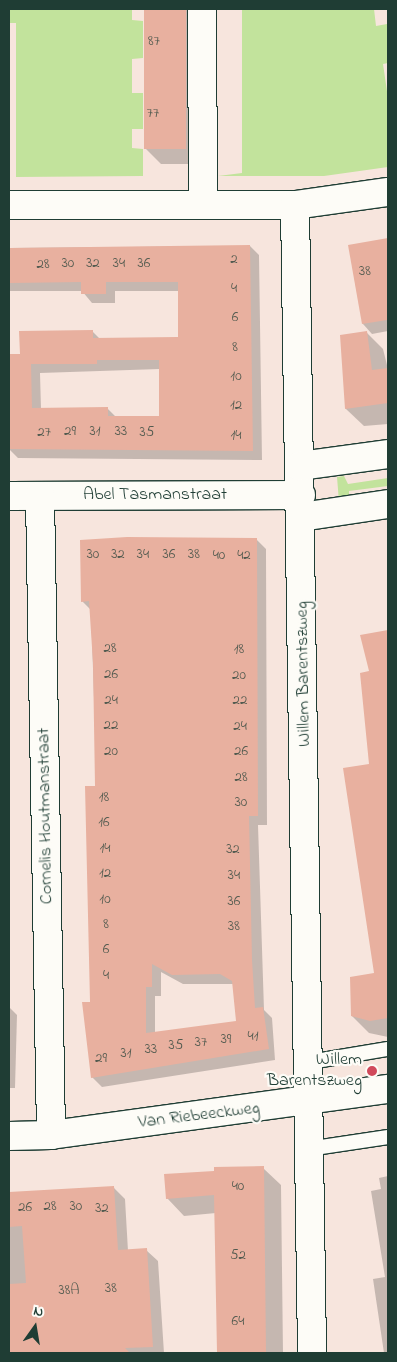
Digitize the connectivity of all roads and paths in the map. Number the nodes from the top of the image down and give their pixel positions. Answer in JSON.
{"nodes":[{"id":1,"x":202,"y":9,"type":"edge"},
{"id":2,"x":388,"y":192,"type":"edge"},
{"id":3,"x":9,"y":205,"type":"edge"},
{"id":4,"x":202,"y":205,"type":"junction"},
{"id":5,"x":295,"y":205,"type":"junction"},
{"id":6,"x":388,"y":454,"type":"edge"},
{"id":7,"x":300,"y":466,"type":"junction"},
{"id":8,"x":9,"y":496,"type":"edge"},
{"id":9,"x":40,"y":496,"type":"junction"},
{"id":10,"x":388,"y":504,"type":"edge"},
{"id":11,"x":301,"y":506,"type":"junction"},
{"id":12,"x":388,"y":1049,"type":"edge"},
{"id":13,"x":310,"y":1062,"type":"junction"},
{"id":14,"x":388,"y":1089,"type":"edge"},
{"id":15,"x":307,"y":1102,"type":"junction"},
{"id":16,"x":52,"y":1135,"type":"junction"},
{"id":17,"x":9,"y":1136,"type":"edge"},
{"id":18,"x":388,"y":1137,"type":"edge"},
{"id":19,"x":308,"y":1149,"type":"junction"},
{"id":20,"x":312,"y":1353,"type":"edge"}],
"edges":[{"from":1,"to":4,"type":"street"},
{"from":2,"to":5,"type":"street"},
{"from":3,"to":4,"type":"street"},
{"from":4,"to":5,"type":"street"},
{"from":5,"to":7,"type":"street","name":"Willem Barentszweg"},
{"from":6,"to":7,"type":"street"},
{"from":7,"to":11,"type":"street","name":"Willem Barentszweg"},
{"from":8,"to":9,"type":"street","name":"Abel Tasmanstraat"},
{"from":9,"to":11,"type":"street","name":"Abel Tasmanstraat"},
{"from":9,"to":16,"type":"street","name":"Cornelis Houtmanstraat"},
{"from":10,"to":11,"type":"street","name":"Abel Tasmanstraat"},
{"from":11,"to":13,"type":"street","name":"Willem Barentszweg"},
{"from":12,"to":13,"type":"lane"},
{"from":13,"to":15,"type":"street","name":"Willem Barentszweg"},
{"from":14,"to":15,"type":"street","name":"Van Riebeeckweg"},
{"from":15,"to":16,"type":"street","name":"Van Riebeeckweg"},
{"from":15,"to":19,"type":"street","name":"Willem Barentszweg"},
{"from":16,"to":17,"type":"street","name":"Van Riebeeckweg"},
{"from":18,"to":19,"type":"lane"},
{"from":19,"to":20,"type":"street","name":"Willem Barentszweg"}]}
